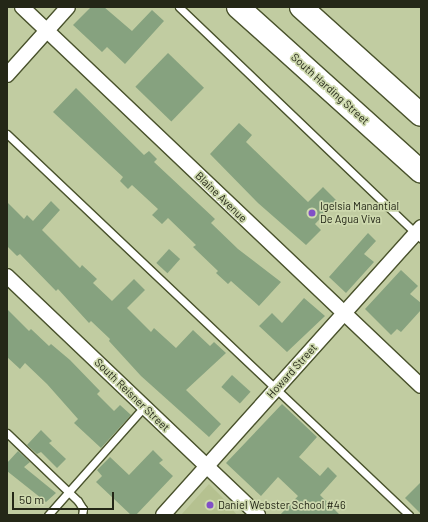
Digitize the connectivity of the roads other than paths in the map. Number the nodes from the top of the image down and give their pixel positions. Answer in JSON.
{"nodes":[{"id":1,"x":22,"y":7,"type":"edge"},
{"id":2,"x":68,"y":7,"type":"edge"},
{"id":3,"x":179,"y":7,"type":"edge"},
{"id":4,"x":238,"y":7,"type":"edge"},
{"id":5,"x":301,"y":7,"type":"edge"},
{"id":6,"x":47,"y":30,"type":"junction"},
{"id":7,"x":7,"y":75,"type":"edge"},
{"id":8,"x":421,"y":116,"type":"edge"},
{"id":9,"x":7,"y":134,"type":"edge"},
{"id":10,"x":421,"y":172,"type":"edge"},
{"id":11,"x":419,"y":233,"type":"edge"},
{"id":12,"x":7,"y":276,"type":"edge"},
{"id":13,"x":344,"y":313,"type":"junction"},
{"id":14,"x":421,"y":386,"type":"edge"},
{"id":15,"x":276,"y":390,"type":"junction"},
{"id":16,"x":144,"y":407,"type":"junction"},
{"id":17,"x":7,"y":433,"type":"edge"},
{"id":18,"x":206,"y":466,"type":"junction"},
{"id":19,"x":69,"y":492,"type":"junction"},
{"id":20,"x":48,"y":515,"type":"edge"},
{"id":21,"x":82,"y":515,"type":"edge"},
{"id":22,"x":163,"y":515,"type":"edge"},
{"id":23,"x":258,"y":515,"type":"edge"},
{"id":24,"x":409,"y":515,"type":"edge"}],
"edges":[{"from":1,"to":6,"type":"street","name":"Blaine Avenue"},
{"from":2,"to":6,"type":"street"},
{"from":3,"to":11,"type":"lane"},
{"from":4,"to":10,"type":"main road","name":"South Harding Street"},
{"from":5,"to":8,"type":"main road"},
{"from":6,"to":7,"type":"street"},
{"from":6,"to":13,"type":"street","name":"Blaine Avenue"},
{"from":9,"to":15,"type":"lane"},
{"from":11,"to":13,"type":"street","name":"Howard Street"},
{"from":12,"to":16,"type":"street","name":"South Reisner Street"},
{"from":13,"to":14,"type":"street","name":"Blaine Avenue"},
{"from":13,"to":15,"type":"street","name":"Howard Street"},
{"from":15,"to":18,"type":"street","name":"Howard Street"},
{"from":15,"to":24,"type":"lane"},
{"from":16,"to":18,"type":"street","name":"South Reisner Street"},
{"from":16,"to":19,"type":"lane"},
{"from":17,"to":19,"type":"lane"},
{"from":18,"to":22,"type":"street","name":"Howard Street"},
{"from":18,"to":23,"type":"street","name":"South Reisner Street"},
{"from":19,"to":20,"type":"lane"},
{"from":19,"to":21,"type":"lane"}]}
